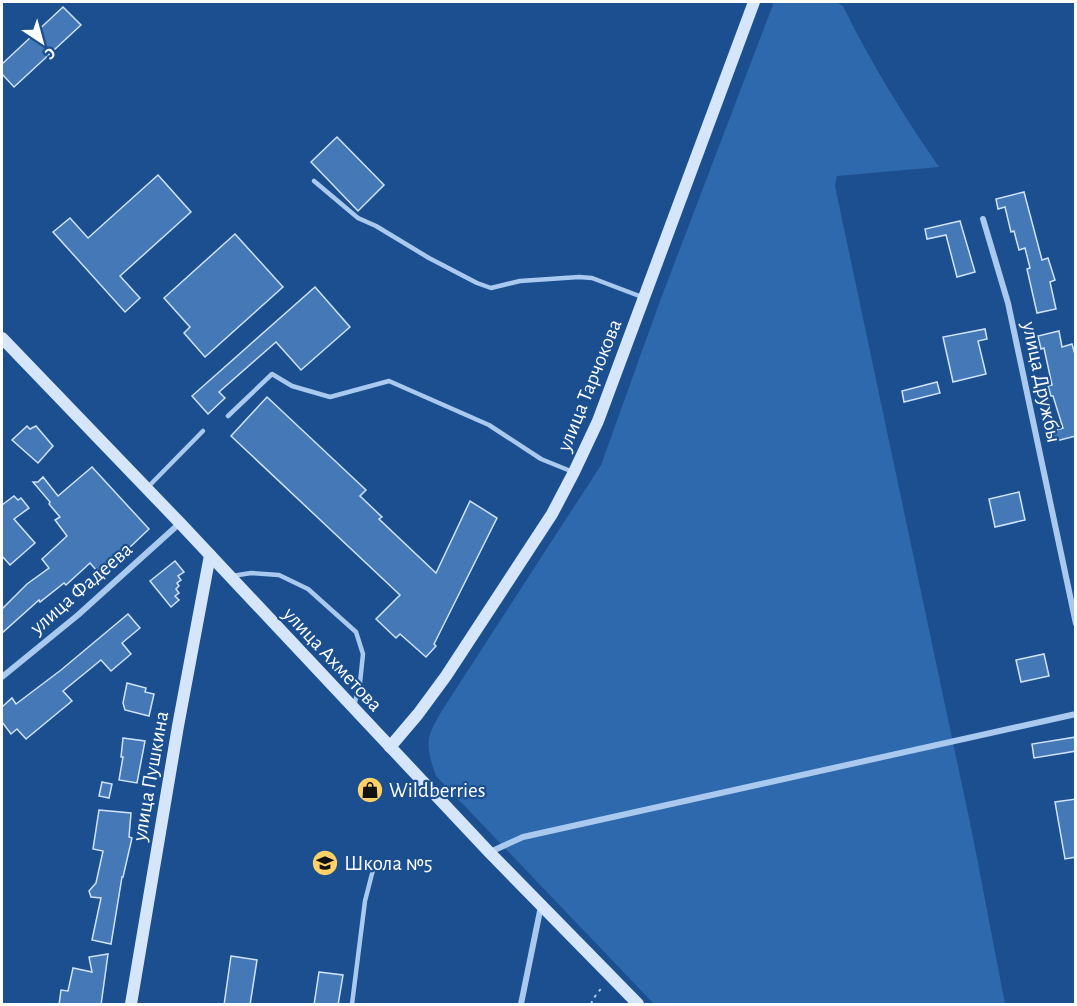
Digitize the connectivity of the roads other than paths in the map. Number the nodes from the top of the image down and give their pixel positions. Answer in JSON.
{"nodes":[{"id":1,"x":754,"y":2,"type":"edge"},
{"id":2,"x":314,"y":181,"type":"dead end"},
{"id":3,"x":983,"y":219,"type":"dead end"},
{"id":4,"x":644,"y":297,"type":"junction"},
{"id":5,"x":2,"y":338,"type":"edge"},
{"id":6,"x":228,"y":416,"type":"dead end"},
{"id":7,"x":203,"y":431,"type":"dead end"},
{"id":8,"x":574,"y":472,"type":"junction"},
{"id":9,"x":146,"y":489,"type":"junction"},
{"id":10,"x":180,"y":523,"type":"junction"},
{"id":11,"x":210,"y":555,"type":"junction"},
{"id":12,"x":229,"y":577,"type":"junction"},
{"id":13,"x":1076,"y":624,"type":"edge"},
{"id":14,"x":2,"y":677,"type":"edge"},
{"id":15,"x":353,"y":709,"type":"junction"},
{"id":16,"x":1076,"y":714,"type":"edge"},
{"id":17,"x":390,"y":747,"type":"junction"},
{"id":18,"x":489,"y":852,"type":"junction"},
{"id":19,"x":375,"y":862,"type":"dead end"},
{"id":20,"x":541,"y":906,"type":"junction"},
{"id":21,"x":131,"y":1005,"type":"edge"},
{"id":22,"x":352,"y":1005,"type":"edge"},
{"id":23,"x":520,"y":1005,"type":"edge"},
{"id":24,"x":638,"y":1005,"type":"edge"}],
"edges":[{"from":1,"to":4,"type":"main road","name":"улица Тарчокова"},
{"from":2,"to":4,"type":"lane"},
{"from":3,"to":13,"type":"street","name":"улица Дружбы"},
{"from":4,"to":8,"type":"main road","name":"улица Тарчокова"},
{"from":5,"to":9,"type":"main road","name":"улица Ахметова"},
{"from":6,"to":8,"type":"lane"},
{"from":7,"to":9,"type":"lane"},
{"from":8,"to":17,"type":"main road","name":"улица Тарчокова"},
{"from":9,"to":10,"type":"main road","name":"улица Ахметова"},
{"from":10,"to":11,"type":"main road","name":"улица Ахметова"},
{"from":10,"to":14,"type":"street","name":"улица Фадеева"},
{"from":11,"to":12,"type":"main road","name":"улица Ахметова"},
{"from":11,"to":21,"type":"main road","name":"улица Пушкина"},
{"from":12,"to":15,"type":"main road","name":"улица Ахметова"},
{"from":12,"to":15,"type":"lane"},
{"from":15,"to":17,"type":"main road","name":"улица Ахметова"},
{"from":16,"to":18,"type":"street"},
{"from":17,"to":18,"type":"main road","name":"улица Ахметова"},
{"from":18,"to":20,"type":"main road","name":"улица Ахметова"},
{"from":19,"to":22,"type":"lane"},
{"from":20,"to":23,"type":"street"},
{"from":20,"to":24,"type":"main road","name":"улица Ахметова"}]}
